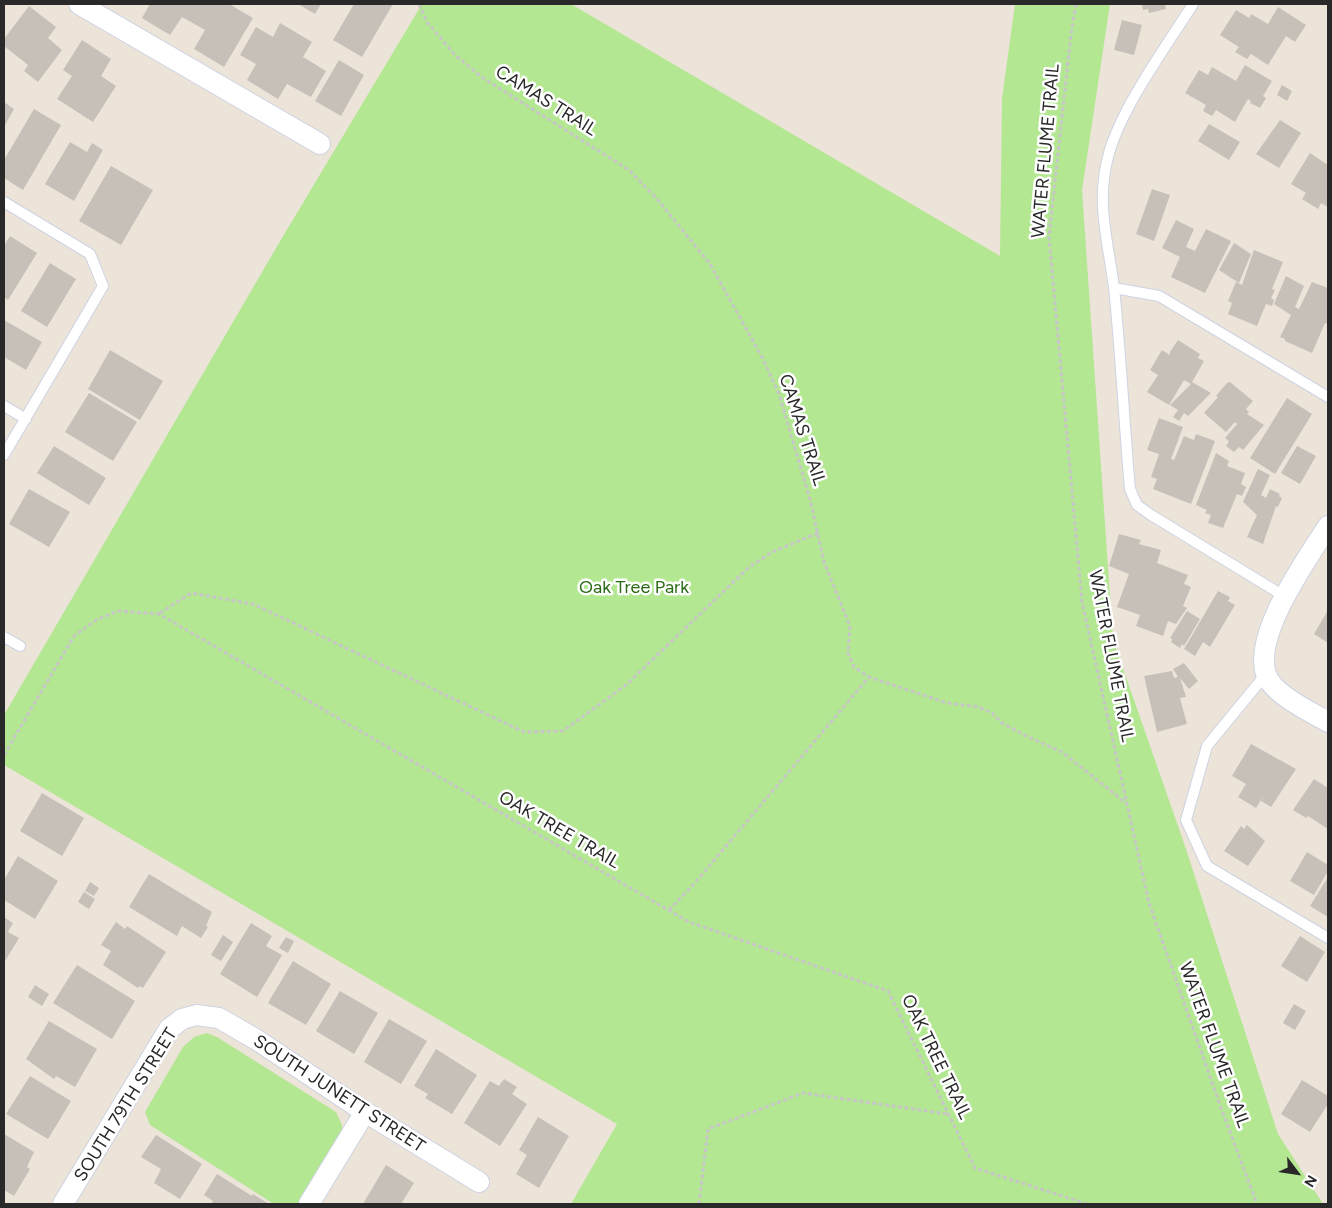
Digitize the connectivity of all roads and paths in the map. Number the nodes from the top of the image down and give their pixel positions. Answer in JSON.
{"nodes":[{"id":1,"x":79,"y":4,"type":"edge"},
{"id":2,"x":419,"y":4,"type":"edge"},
{"id":3,"x":1076,"y":4,"type":"edge"},
{"id":4,"x":1192,"y":4,"type":"edge"},
{"id":5,"x":320,"y":144,"type":"dead end"},
{"id":6,"x":4,"y":202,"type":"edge"},
{"id":7,"x":1114,"y":288,"type":"junction"},
{"id":8,"x":1328,"y":397,"type":"edge"},
{"id":9,"x":4,"y":406,"type":"edge"},
{"id":10,"x":26,"y":419,"type":"junction"},
{"id":11,"x":4,"y":455,"type":"edge"},
{"id":12,"x":1328,"y":526,"type":"edge"},
{"id":13,"x":818,"y":533,"type":"junction"},
{"id":14,"x":1284,"y":596,"type":"junction"},
{"id":15,"x":160,"y":614,"type":"junction"},
{"id":16,"x":4,"y":637,"type":"edge"},
{"id":17,"x":20,"y":646,"type":"dead end"},
{"id":18,"x":1266,"y":674,"type":"junction"},
{"id":19,"x":869,"y":677,"type":"junction"},
{"id":20,"x":1328,"y":722,"type":"edge"},
{"id":21,"x":4,"y":755,"type":"edge"},
{"id":22,"x":1127,"y":803,"type":"junction"},
{"id":23,"x":669,"y":910,"type":"junction"},
{"id":24,"x":1328,"y":938,"type":"edge"},
{"id":25,"x":196,"y":1015,"type":"joint"},
{"id":26,"x":364,"y":1112,"type":"junction"},
{"id":27,"x":948,"y":1114,"type":"junction"},
{"id":28,"x":478,"y":1182,"type":"dead end"},
{"id":29,"x":63,"y":1204,"type":"edge"},
{"id":30,"x":309,"y":1204,"type":"edge"},
{"id":31,"x":699,"y":1204,"type":"edge"},
{"id":32,"x":1087,"y":1204,"type":"edge"},
{"id":33,"x":1257,"y":1204,"type":"edge"}],
"edges":[{"from":1,"to":5,"type":"street"},
{"from":2,"to":13,"type":"path","name":"CAMAS TRAIL"},
{"from":3,"to":22,"type":"path","name":"WATER FLUME TRAIL"},
{"from":4,"to":7,"type":"lane"},
{"from":6,"to":10,"type":"lane"},
{"from":7,"to":8,"type":"lane"},
{"from":7,"to":14,"type":"lane"},
{"from":9,"to":10,"type":"lane"},
{"from":10,"to":11,"type":"lane"},
{"from":12,"to":14,"type":"street"},
{"from":13,"to":15,"type":"path"},
{"from":13,"to":19,"type":"path","name":"CAMAS TRAIL"},
{"from":14,"to":18,"type":"street"},
{"from":15,"to":21,"type":"path","name":"OAK TREE TRAIL"},
{"from":15,"to":23,"type":"path","name":"OAK TREE TRAIL"},
{"from":16,"to":17,"type":"lane"},
{"from":18,"to":20,"type":"street"},
{"from":18,"to":24,"type":"lane"},
{"from":19,"to":22,"type":"path","name":"CAMAS TRAIL"},
{"from":19,"to":23,"type":"path"},
{"from":22,"to":33,"type":"path","name":"WATER FLUME TRAIL"},
{"from":23,"to":27,"type":"path","name":"OAK TREE TRAIL"},
{"from":25,"to":26,"type":"street","name":"SOUTH JUNETT STREET"},
{"from":25,"to":29,"type":"street","name":"SOUTH 79TH STREET"},
{"from":26,"to":28,"type":"street","name":"SOUTH JUNETT STREET"},
{"from":26,"to":30,"type":"street"},
{"from":27,"to":31,"type":"path"},
{"from":27,"to":32,"type":"path","name":"OAK TREE TRAIL"}]}
